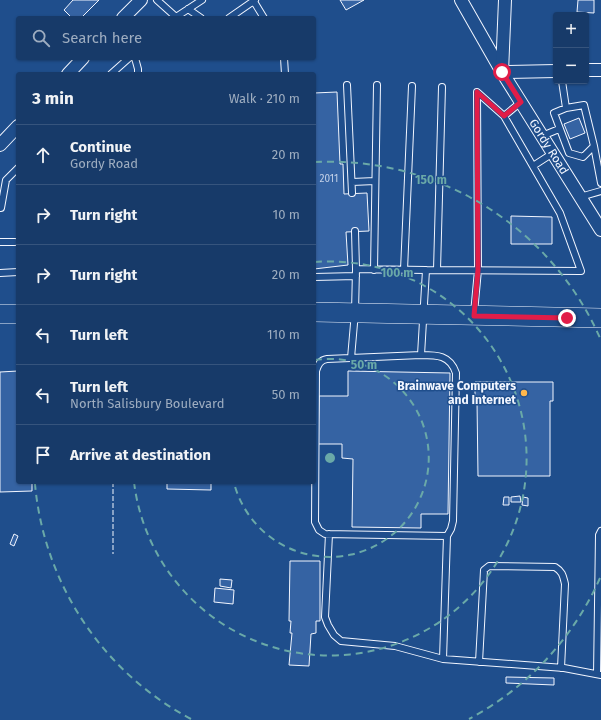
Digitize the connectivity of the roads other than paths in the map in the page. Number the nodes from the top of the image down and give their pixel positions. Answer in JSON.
{"nodes":[{"id":1,"x":141,"y":0,"type":"edge"},
{"id":2,"x":157,"y":0,"type":"edge"},
{"id":3,"x":202,"y":0,"type":"edge"},
{"id":4,"x":254,"y":0,"type":"edge"},
{"id":5,"x":461,"y":0,"type":"edge"},
{"id":6,"x":505,"y":0,"type":"edge"},
{"id":7,"x":188,"y":9,"type":"junction"},
{"id":8,"x":125,"y":16,"type":"edge"},
{"id":9,"x":198,"y":16,"type":"edge"},
{"id":10,"x":231,"y":16,"type":"edge"},
{"id":11,"x":263,"y":16,"type":"edge"},
{"id":12,"x":81,"y":60,"type":"edge"},
{"id":13,"x":127,"y":60,"type":"edge"},
{"id":14,"x":136,"y":60,"type":"edge"},
{"id":15,"x":284,"y":60,"type":"edge"},
{"id":16,"x":589,"y":70,"type":"edge"},
{"id":17,"x":601,"y":70,"type":"edge"},
{"id":18,"x":553,"y":71,"type":"edge"},
{"id":19,"x":70,"y":72,"type":"edge"},
{"id":20,"x":113,"y":72,"type":"edge"},
{"id":21,"x":138,"y":72,"type":"edge"},
{"id":22,"x":285,"y":72,"type":"edge"},
{"id":23,"x":502,"y":72,"type":"junction"},
{"id":24,"x":562,"y":84,"type":"edge"},
{"id":25,"x":347,"y":85,"type":"dead end"},
{"id":26,"x":377,"y":85,"type":"dead end"},
{"id":27,"x":412,"y":86,"type":"dead end"},
{"id":28,"x":442,"y":87,"type":"dead end"},
{"id":29,"x":521,"y":102,"type":"junction"},
{"id":30,"x":566,"y":108,"type":"junction"},
{"id":31,"x":504,"y":116,"type":"junction"},
{"id":32,"x":16,"y":128,"type":"edge"},
{"id":33,"x":559,"y":129,"type":"junction"},
{"id":34,"x":542,"y":136,"type":"junction"},
{"id":35,"x":0,"y":145,"type":"edge"},
{"id":36,"x":594,"y":146,"type":"junction"},
{"id":37,"x":553,"y":153,"type":"junction"},
{"id":38,"x":533,"y":166,"type":"junction"},
{"id":39,"x":16,"y":170,"type":"edge"},
{"id":40,"x":375,"y":181,"type":"junction"},
{"id":41,"x":352,"y":182,"type":"junction"},
{"id":42,"x":601,"y":183,"type":"edge"},
{"id":43,"x":601,"y":191,"type":"edge"},
{"id":44,"x":352,"y":193,"type":"dead end"},
{"id":45,"x":580,"y":197,"type":"junction"},
{"id":46,"x":0,"y":208,"type":"edge"},
{"id":47,"x":601,"y":230,"type":"edge"},
{"id":48,"x":355,"y":231,"type":"dead end"},
{"id":49,"x":0,"y":242,"type":"edge"},
{"id":50,"x":15,"y":242,"type":"dead end"},
{"id":51,"x":356,"y":269,"type":"junction"},
{"id":52,"x":374,"y":270,"type":"junction"},
{"id":53,"x":404,"y":270,"type":"junction"},
{"id":54,"x":426,"y":270,"type":"junction"},
{"id":55,"x":438,"y":270,"type":"junction"},
{"id":56,"x":478,"y":270,"type":"junction"},
{"id":57,"x":16,"y":272,"type":"edge"},
{"id":58,"x":0,"y":273,"type":"edge"},
{"id":59,"x":356,"y":276,"type":"junction"},
{"id":60,"x":316,"y":277,"type":"edge"},
{"id":61,"x":316,"y":312,"type":"edge"},
{"id":62,"x":355,"y":312,"type":"junction"},
{"id":63,"x":0,"y":314,"type":"edge"},
{"id":64,"x":16,"y":314,"type":"edge"},
{"id":65,"x":424,"y":314,"type":"junction"},
{"id":66,"x":474,"y":316,"type":"junction"},
{"id":67,"x":601,"y":318,"type":"edge"},
{"id":68,"x":421,"y":355,"type":"junction"},
{"id":69,"x":351,"y":358,"type":"junction"},
{"id":70,"x":316,"y":372,"type":"edge"},
{"id":71,"x":315,"y":484,"type":"edge"},
{"id":72,"x":601,"y":531,"type":"edge"},
{"id":73,"x":329,"y":534,"type":"junction"},
{"id":74,"x":447,"y":536,"type":"junction"},
{"id":75,"x":443,"y":659,"type":"junction"},
{"id":76,"x":479,"y":662,"type":"junction"},
{"id":77,"x":561,"y":668,"type":"junction"},
{"id":78,"x":599,"y":674,"type":"edge"}],
"edges":[{"from":1,"to":8,"type":"street"},
{"from":2,"to":7,"type":"lane"},
{"from":3,"to":7,"type":"lane"},
{"from":4,"to":10,"type":"lane"},
{"from":4,"to":11,"type":"lane"},
{"from":5,"to":23,"type":"street","name":"Gordy Road"},
{"from":6,"to":23,"type":"street"},
{"from":7,"to":9,"type":"lane"},
{"from":12,"to":19,"type":"street"},
{"from":13,"to":20,"type":"lane"},
{"from":14,"to":21,"type":"lane"},
{"from":15,"to":22,"type":"lane"},
{"from":16,"to":17,"type":"street"},
{"from":18,"to":23,"type":"street"},
{"from":23,"to":29,"type":"street","name":"Gordy Road"},
{"from":24,"to":30,"type":"lane"},
{"from":25,"to":41,"type":"lane"},
{"from":26,"to":40,"type":"lane"},
{"from":27,"to":53,"type":"lane"},
{"from":28,"to":55,"type":"lane"},
{"from":29,"to":31,"type":"lane"},
{"from":29,"to":34,"type":"street","name":"Gordy Road"},
{"from":30,"to":33,"type":"lane"},
{"from":30,"to":36,"type":"lane"},
{"from":31,"to":38,"type":"lane"},
{"from":31,"to":56,"type":"lane"},
{"from":32,"to":35,"type":"street"},
{"from":33,"to":34,"type":"lane"},
{"from":33,"to":36,"type":"lane"},
{"from":34,"to":37,"type":"street","name":"Gordy Road"},
{"from":36,"to":42,"type":"lane"},
{"from":37,"to":38,"type":"lane"},
{"from":37,"to":45,"type":"street","name":"Gordy Road"},
{"from":38,"to":56,"type":"lane"},
{"from":39,"to":46,"type":"lane"},
{"from":40,"to":41,"type":"lane"},
{"from":40,"to":52,"type":"lane"},
{"from":41,"to":44,"type":"lane"},
{"from":43,"to":45,"type":"lane"},
{"from":45,"to":47,"type":"street","name":"Gordy Road"},
{"from":48,"to":51,"type":"lane"},
{"from":49,"to":50,"type":"lane"},
{"from":51,"to":52,"type":"lane"},
{"from":51,"to":59,"type":"lane"},
{"from":52,"to":53,"type":"lane"},
{"from":53,"to":54,"type":"lane"},
{"from":54,"to":55,"type":"lane"},
{"from":54,"to":65,"type":"lane"},
{"from":55,"to":56,"type":"lane"},
{"from":56,"to":66,"type":"lane"},
{"from":57,"to":58,"type":"lane"},
{"from":59,"to":60,"type":"lane"},
{"from":59,"to":62,"type":"lane"},
{"from":61,"to":62,"type":"main road"},
{"from":62,"to":65,"type":"main road"},
{"from":62,"to":69,"type":"lane"},
{"from":63,"to":64,"type":"main road"},
{"from":65,"to":66,"type":"main road"},
{"from":65,"to":68,"type":"lane"},
{"from":66,"to":67,"type":"main road"},
{"from":68,"to":69,"type":"lane"},
{"from":68,"to":74,"type":"lane"},
{"from":69,"to":70,"type":"lane"},
{"from":71,"to":73,"type":"lane"},
{"from":72,"to":78,"type":"lane"},
{"from":73,"to":74,"type":"lane"},
{"from":73,"to":75,"type":"lane"},
{"from":74,"to":75,"type":"lane"},
{"from":75,"to":76,"type":"lane"},
{"from":76,"to":77,"type":"lane"},
{"from":76,"to":77,"type":"lane"},
{"from":77,"to":78,"type":"lane"}]}
